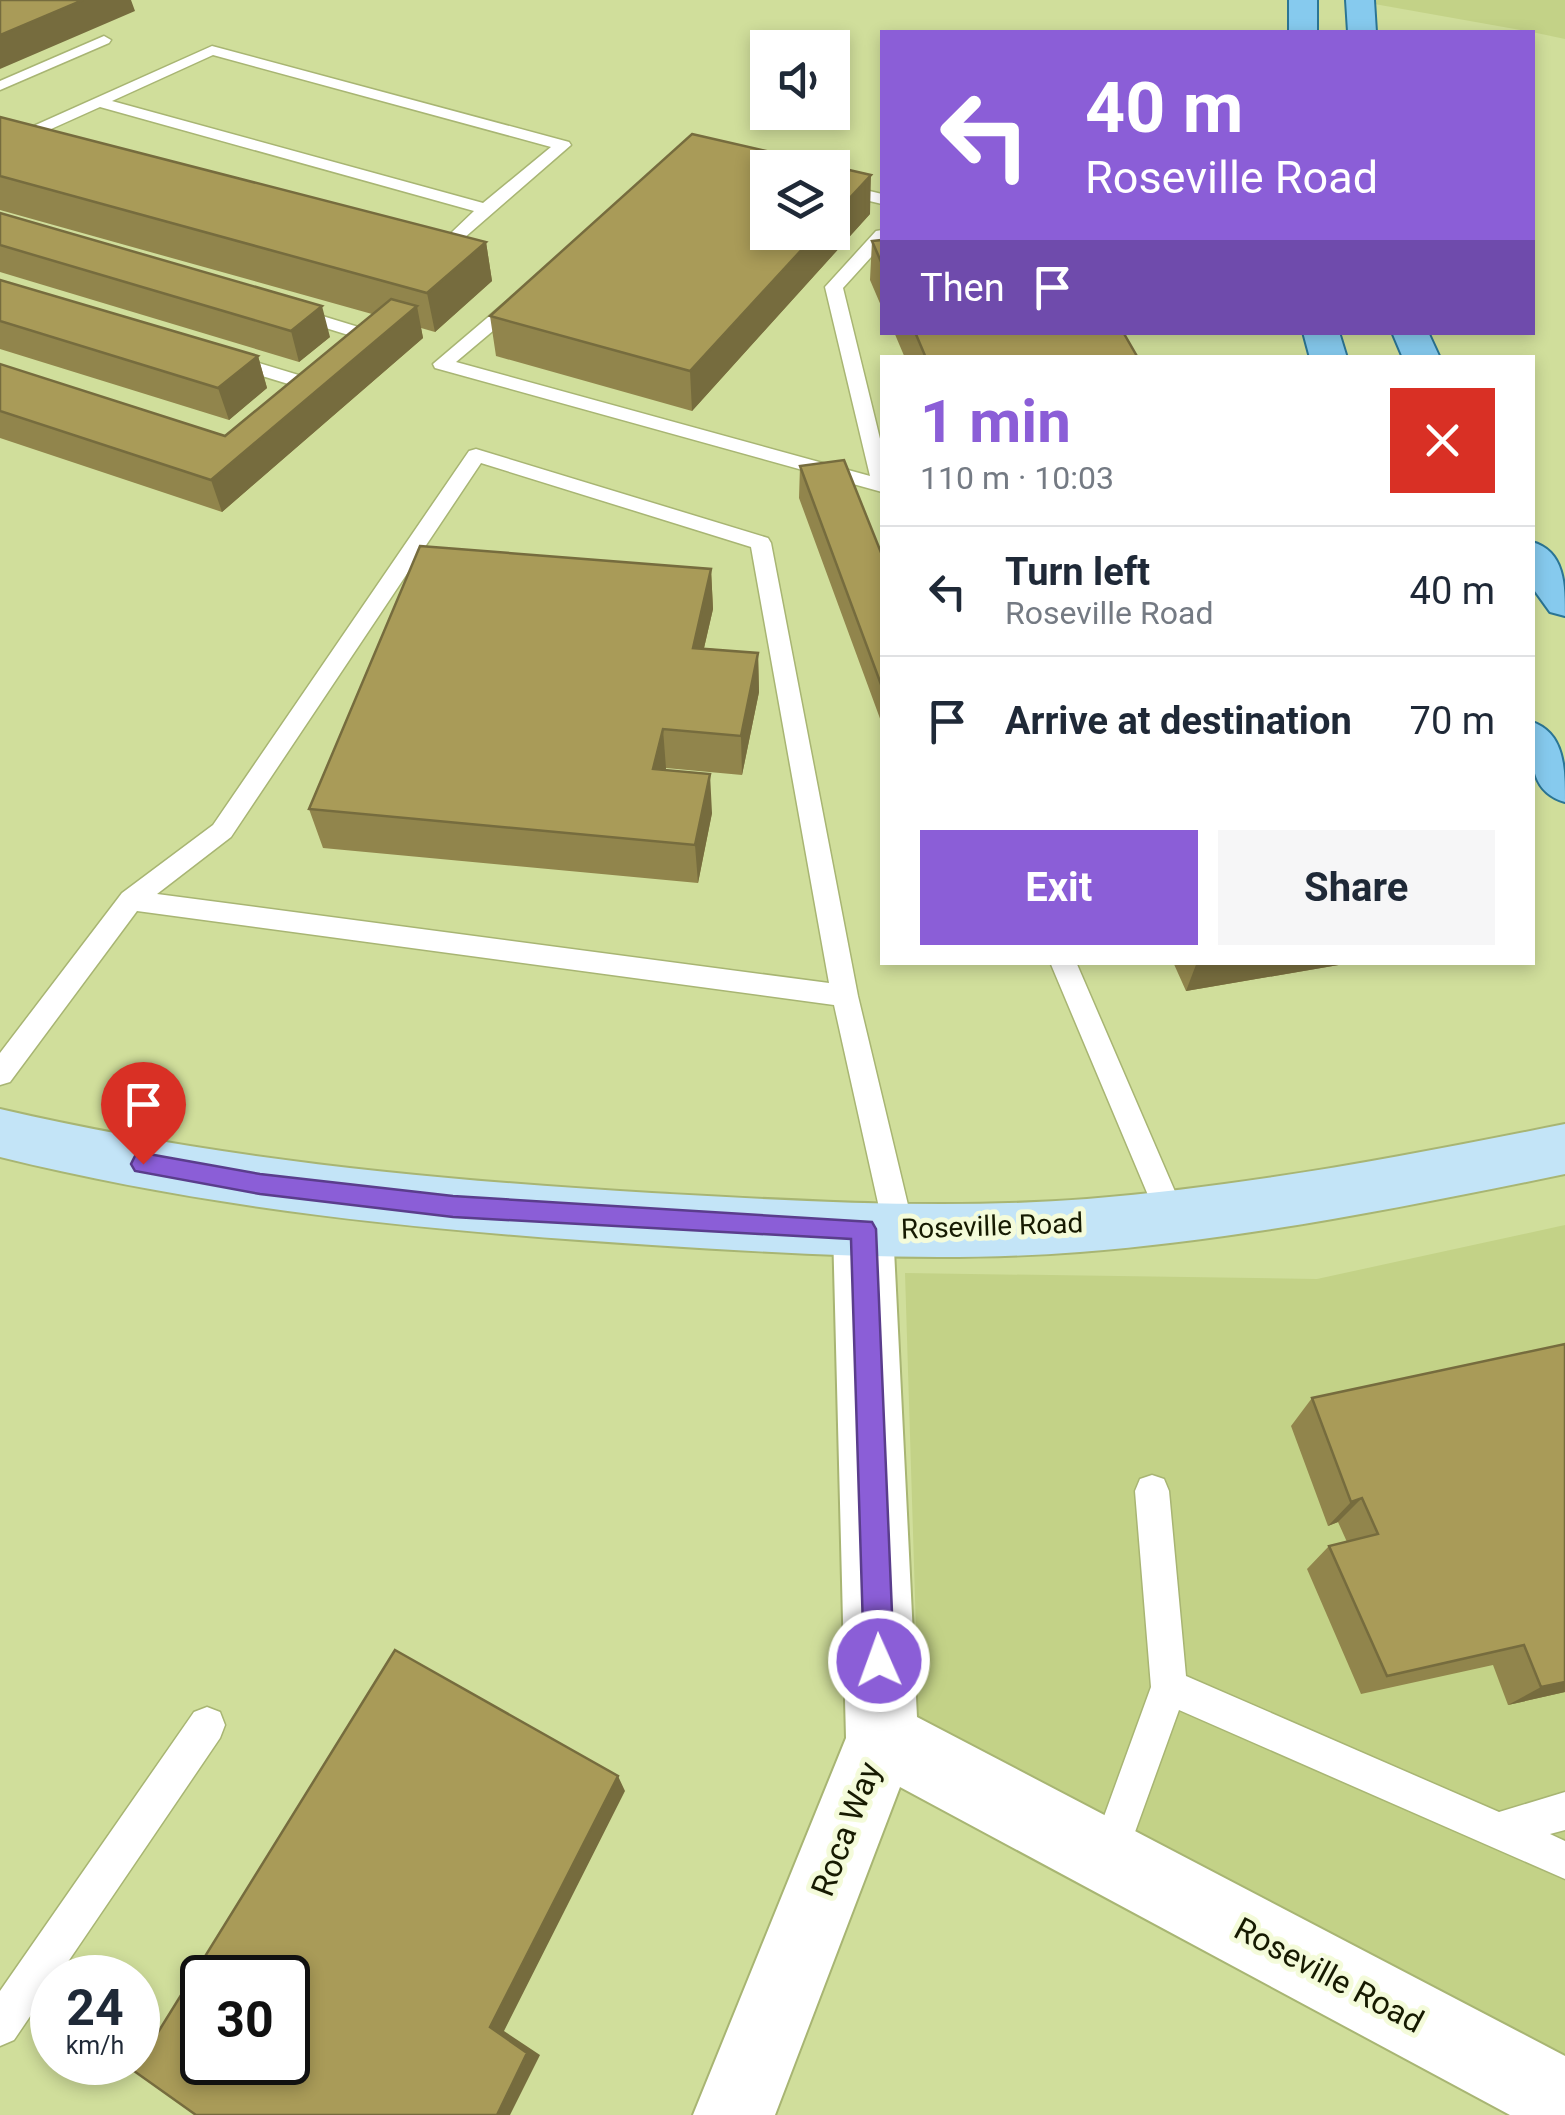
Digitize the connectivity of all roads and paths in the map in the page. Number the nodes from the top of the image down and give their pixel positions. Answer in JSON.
{"nodes":[{"id":1,"x":1303,"y":0,"type":"edge"},
{"id":2,"x":1360,"y":0,"type":"edge"},
{"id":3,"x":1303,"y":30,"type":"edge"},
{"id":4,"x":1362,"y":30,"type":"edge"},
{"id":5,"x":104,"y":40,"type":"dead end"},
{"id":6,"x":0,"y":86,"type":"edge"},
{"id":7,"x":98,"y":102,"type":"junction"},
{"id":8,"x":7,"y":144,"type":"edge"},
{"id":9,"x":32,"y":146,"type":"edge"},
{"id":10,"x":850,"y":191,"type":"edge"},
{"id":11,"x":880,"y":199,"type":"edge"},
{"id":12,"x":486,"y":210,"type":"junction"},
{"id":13,"x":880,"y":237,"type":"edge"},
{"id":14,"x":416,"y":255,"type":"edge"},
{"id":15,"x":530,"y":290,"type":"edge"},
{"id":16,"x":279,"y":308,"type":"edge"},
{"id":17,"x":200,"y":351,"type":"edge"},
{"id":18,"x":880,"y":478,"type":"edge"},
{"id":19,"x":880,"y":485,"type":"edge"},
{"id":20,"x":1535,"y":560,"type":"edge"},
{"id":21,"x":1565,"y":602,"type":"edge"},
{"id":22,"x":1535,"y":742,"type":"edge"},
{"id":23,"x":1565,"y":785,"type":"edge"},
{"id":24,"x":131,"y":900,"type":"junction"},
{"id":25,"x":1064,"y":965,"type":"edge"},
{"id":26,"x":844,"y":996,"type":"junction"},
{"id":27,"x":0,"y":1074,"type":"edge"},
{"id":28,"x":0,"y":1133,"type":"edge"},
{"id":29,"x":1565,"y":1149,"type":"edge"},
{"id":30,"x":1171,"y":1217,"type":"junction"},
{"id":31,"x":881,"y":1230,"type":"junction"},
{"id":32,"x":1152,"y":1491,"type":"dead end"},
{"id":33,"x":1169,"y":1687,"type":"junction"},
{"id":34,"x":207,"y":1726,"type":"dead end"},
{"id":35,"x":882,"y":1738,"type":"junction"},
{"id":36,"x":1565,"y":1811,"type":"edge"},
{"id":37,"x":1500,"y":1831,"type":"junction"},
{"id":38,"x":1108,"y":1858,"type":"junction"},
{"id":39,"x":1565,"y":1860,"type":"edge"},
{"id":40,"x":0,"y":2026,"type":"edge"},
{"id":41,"x":1565,"y":2100,"type":"edge"},
{"id":42,"x":734,"y":2115,"type":"edge"}],
"edges":[{"from":1,"to":3,"type":"main road"},
{"from":2,"to":4,"type":"main road"},
{"from":5,"to":6,"type":"lane"},
{"from":7,"to":8,"type":"lane"},
{"from":7,"to":12,"type":"lane"},
{"from":7,"to":12,"type":"lane"},
{"from":8,"to":9,"type":"lane"},
{"from":10,"to":11,"type":"lane"},
{"from":12,"to":14,"type":"lane"},
{"from":13,"to":18,"type":"lane"},
{"from":15,"to":19,"type":"lane"},
{"from":16,"to":17,"type":"lane"},
{"from":20,"to":21,"type":"main road"},
{"from":22,"to":23,"type":"main road"},
{"from":24,"to":26,"type":"lane"},
{"from":24,"to":26,"type":"lane"},
{"from":24,"to":27,"type":"lane"},
{"from":25,"to":30,"type":"lane"},
{"from":26,"to":31,"type":"lane"},
{"from":28,"to":31,"type":"main road","name":"Roseville Road"},
{"from":29,"to":30,"type":"main road","name":"Roseville Road"},
{"from":30,"to":31,"type":"main road","name":"Roseville Road"},
{"from":31,"to":35,"type":"street","name":"Roca Way"},
{"from":32,"to":33,"type":"lane"},
{"from":33,"to":37,"type":"lane"},
{"from":33,"to":38,"type":"lane"},
{"from":34,"to":40,"type":"lane"},
{"from":35,"to":38,"type":"street","name":"Roseville Road"},
{"from":35,"to":42,"type":"street","name":"Roca Way"},
{"from":36,"to":37,"type":"lane"},
{"from":37,"to":39,"type":"lane"},
{"from":38,"to":41,"type":"street","name":"Roseville Road"}]}
